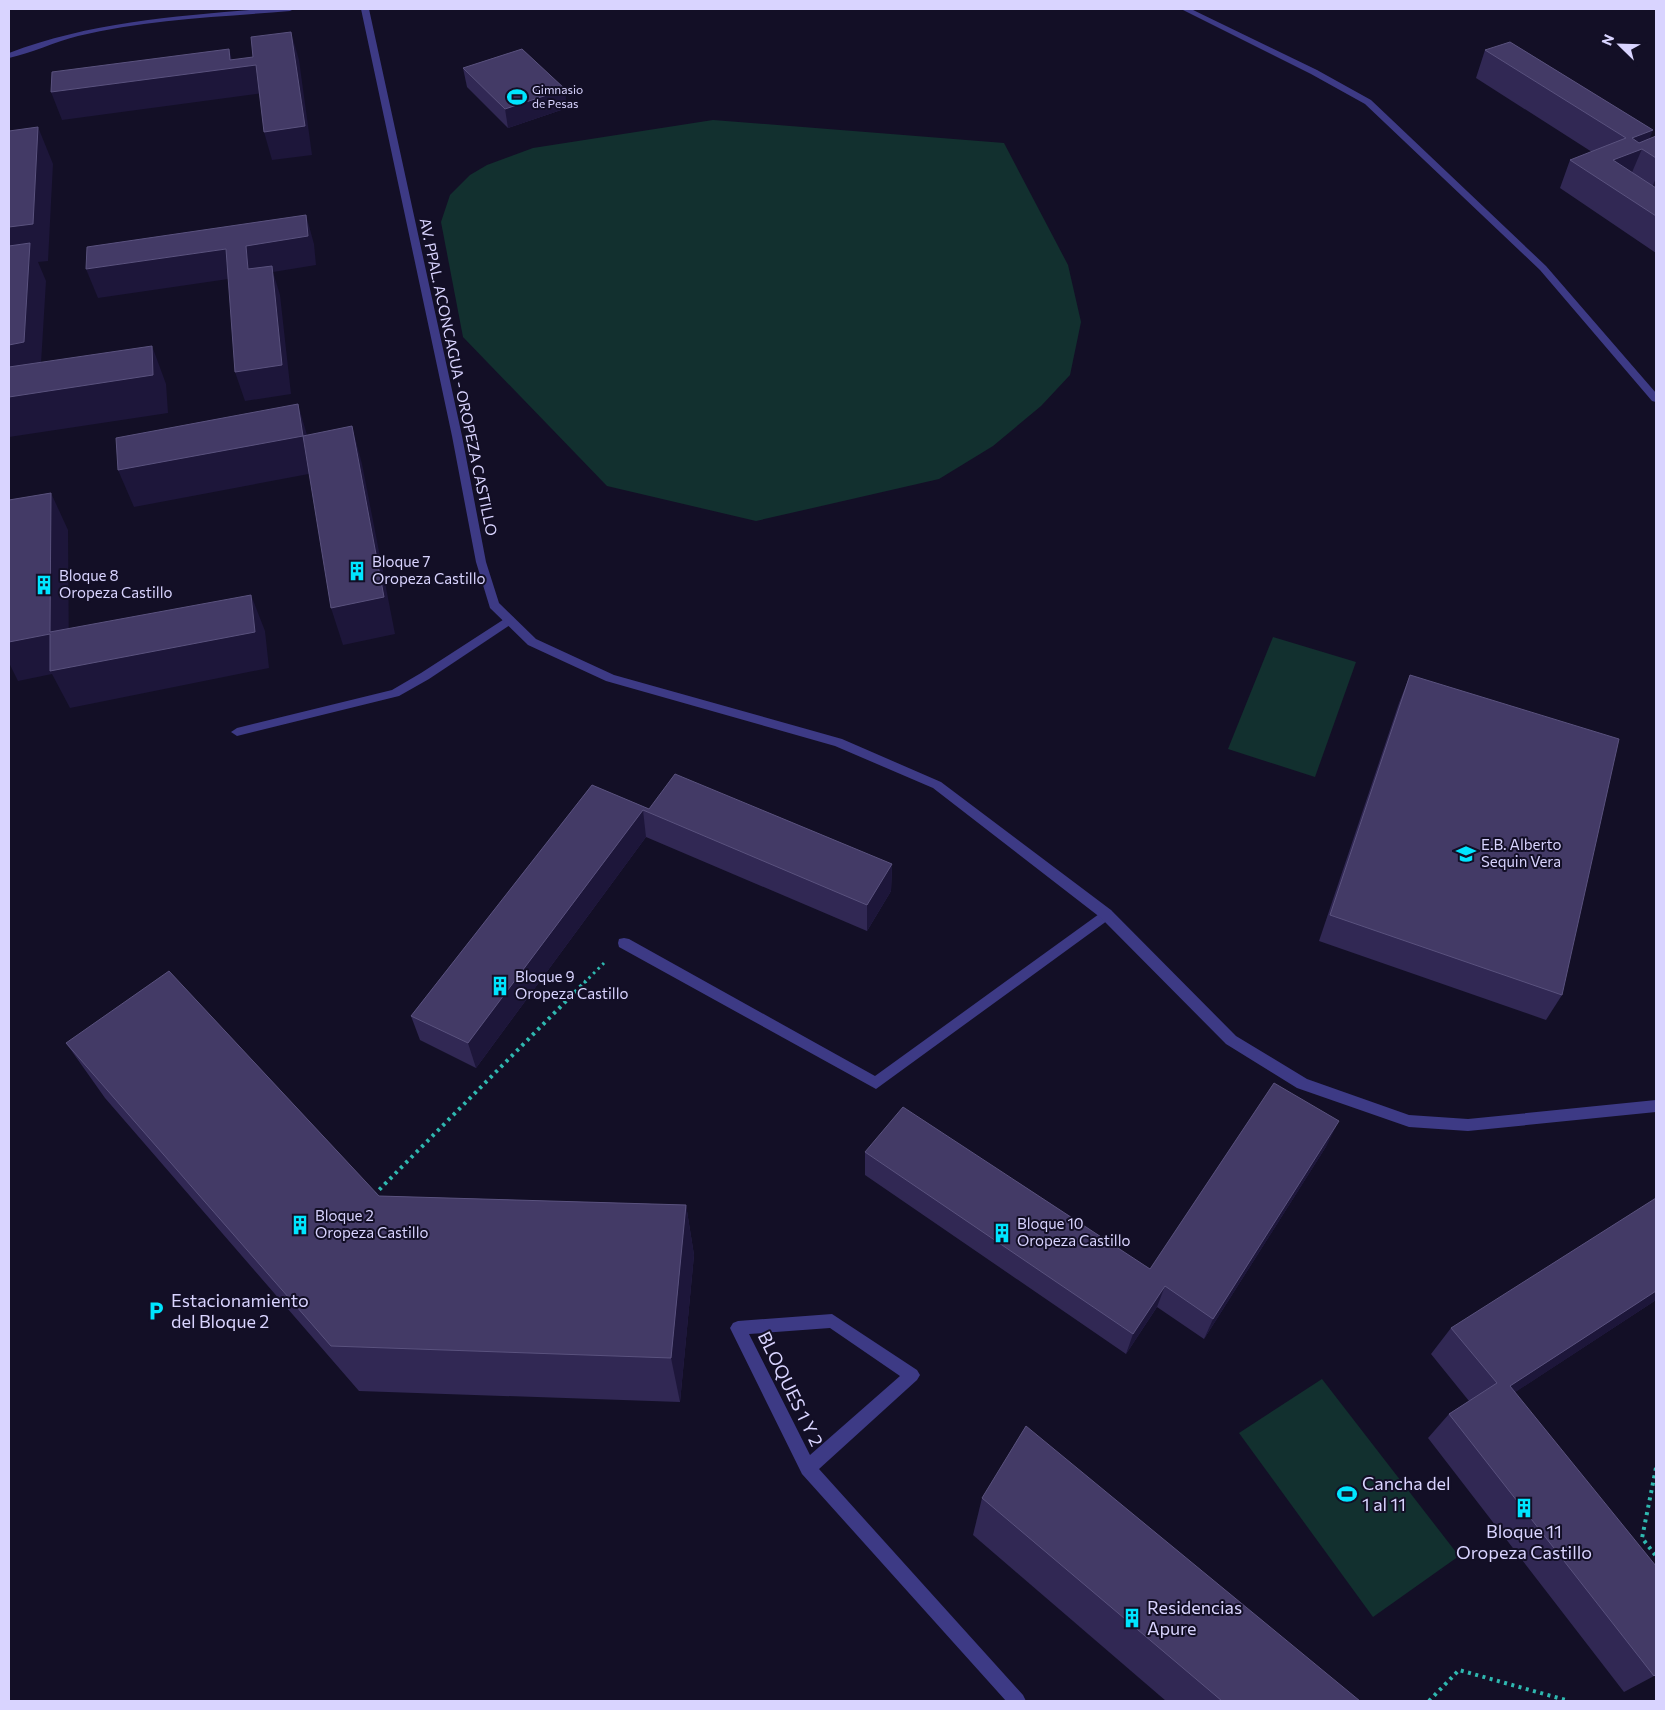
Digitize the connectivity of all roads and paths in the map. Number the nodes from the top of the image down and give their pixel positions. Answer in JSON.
{"nodes":[{"id":1,"x":290,"y":9,"type":"edge"},
{"id":2,"x":365,"y":9,"type":"edge"},
{"id":3,"x":1184,"y":9,"type":"edge"},
{"id":4,"x":9,"y":56,"type":"edge"},
{"id":5,"x":1656,"y":399,"type":"edge"},
{"id":6,"x":509,"y":620,"type":"junction"},
{"id":7,"x":237,"y":732,"type":"dead end"},
{"id":8,"x":1106,"y":914,"type":"junction"},
{"id":9,"x":624,"y":943,"type":"joint"},
{"id":10,"x":1656,"y":1106,"type":"edge"},
{"id":11,"x":372,"y":1197,"type":"edge"},
{"id":12,"x":808,"y":1468,"type":"junction"},
{"id":13,"x":1656,"y":1468,"type":"edge"},
{"id":14,"x":1656,"y":1556,"type":"edge"},
{"id":15,"x":1017,"y":1701,"type":"edge"},
{"id":16,"x":1429,"y":1701,"type":"edge"},
{"id":17,"x":1569,"y":1701,"type":"edge"}],
"edges":[{"from":1,"to":4,"type":"street"},
{"from":2,"to":6,"type":"street","name":"AV. PPAL. ACONCAGUA - OROPEZA CASTILLO"},
{"from":3,"to":5,"type":"street"},
{"from":6,"to":7,"type":"street"},
{"from":6,"to":8,"type":"street","name":"AV. PPAL. ACONCAGUA - OROPEZA CASTILLO"},
{"from":8,"to":9,"type":"street"},
{"from":8,"to":10,"type":"street","name":"AV. PPAL. ACONCAGUA - OROPEZA CASTILLO"},
{"from":9,"to":11,"type":"path"},
{"from":12,"to":12,"type":"street","name":"BLOQUES 1 Y 2"},
{"from":12,"to":15,"type":"street","name":"BLOQUES 1 Y 2"},
{"from":13,"to":14,"type":"path"},
{"from":16,"to":17,"type":"path"}]}
